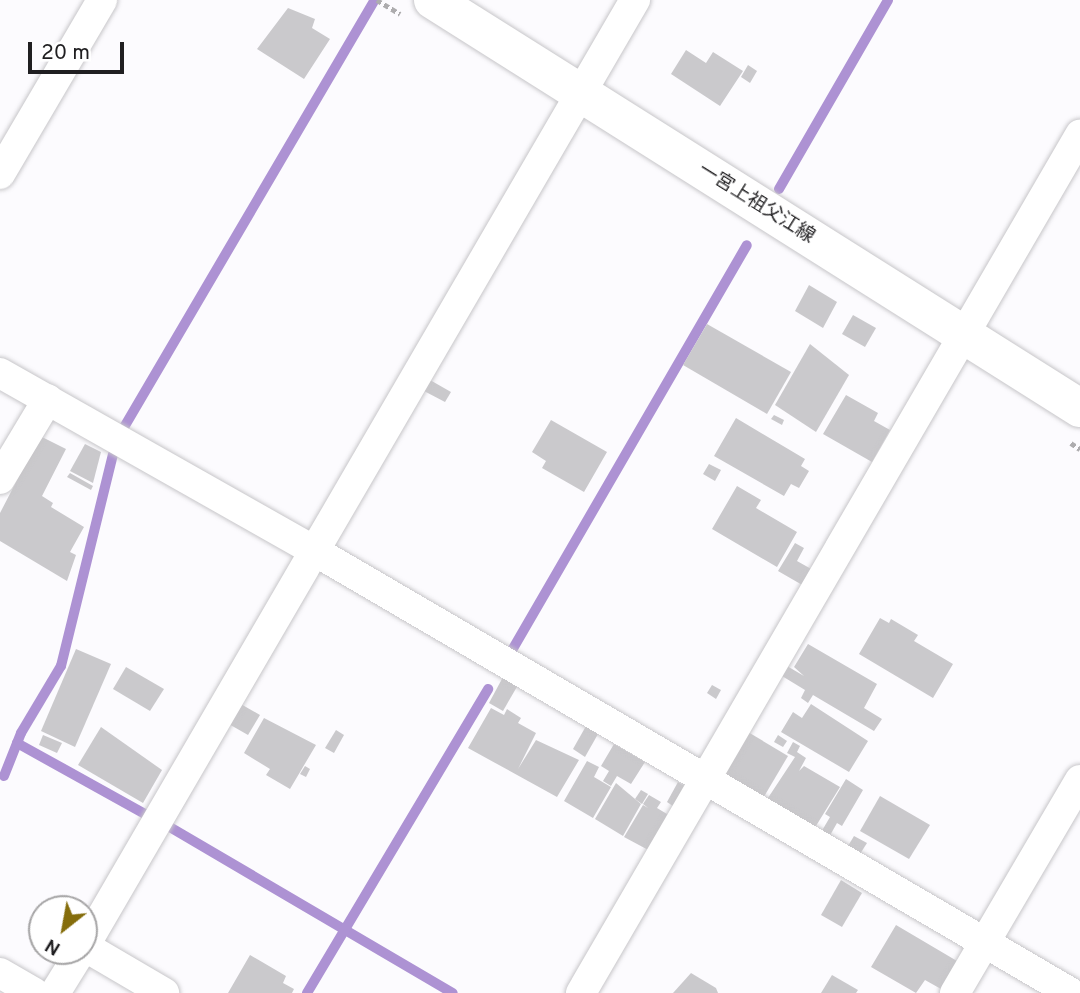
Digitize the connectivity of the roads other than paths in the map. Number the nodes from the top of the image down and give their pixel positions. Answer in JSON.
{"nodes":[{"id":1,"x":102,"y":0,"type":"edge"},
{"id":2,"x":433,"y":0,"type":"edge"},
{"id":3,"x":635,"y":0,"type":"edge"},
{"id":4,"x":582,"y":94,"type":"junction"},
{"id":5,"x":1080,"y":135,"type":"edge"},
{"id":6,"x":0,"y":174,"type":"edge"},
{"id":7,"x":963,"y":334,"type":"junction"},
{"id":8,"x":0,"y":373,"type":"edge"},
{"id":9,"x":48,"y":399,"type":"junction"},
{"id":10,"x":1080,"y":408,"type":"edge"},
{"id":11,"x":0,"y":479,"type":"edge"},
{"id":12,"x":313,"y":550,"type":"junction"},
{"id":13,"x":1080,"y":780,"type":"edge"},
{"id":14,"x":705,"y":781,"type":"junction"},
{"id":15,"x":98,"y":922,"type":"edge"},
{"id":16,"x":985,"y":942,"type":"junction"},
{"id":17,"x":98,"y":956,"type":"edge"},
{"id":18,"x":72,"y":965,"type":"edge"},
{"id":19,"x":0,"y":973,"type":"edge"},
{"id":20,"x":34,"y":993,"type":"edge"},
{"id":21,"x":55,"y":993,"type":"edge"},
{"id":22,"x":164,"y":993,"type":"edge"},
{"id":23,"x":581,"y":993,"type":"edge"},
{"id":24,"x":955,"y":993,"type":"edge"},
{"id":25,"x":1071,"y":993,"type":"edge"}],
"edges":[{"from":1,"to":6,"type":"street"},
{"from":2,"to":4,"type":"main road","name":"一宮上祖父江線"},
{"from":3,"to":4,"type":"street"},
{"from":4,"to":7,"type":"main road","name":"一宮上祖父江線"},
{"from":4,"to":12,"type":"street"},
{"from":5,"to":7,"type":"street"},
{"from":7,"to":10,"type":"main road","name":"一宮上祖父江線"},
{"from":7,"to":14,"type":"street"},
{"from":8,"to":9,"type":"street"},
{"from":9,"to":11,"type":"street"},
{"from":9,"to":12,"type":"street"},
{"from":12,"to":14,"type":"street"},
{"from":12,"to":15,"type":"street"},
{"from":13,"to":16,"type":"street"},
{"from":14,"to":16,"type":"street"},
{"from":14,"to":23,"type":"street"},
{"from":16,"to":24,"type":"street"},
{"from":16,"to":25,"type":"street"},
{"from":17,"to":22,"type":"street"},
{"from":18,"to":21,"type":"street"},
{"from":19,"to":20,"type":"street"}]}
